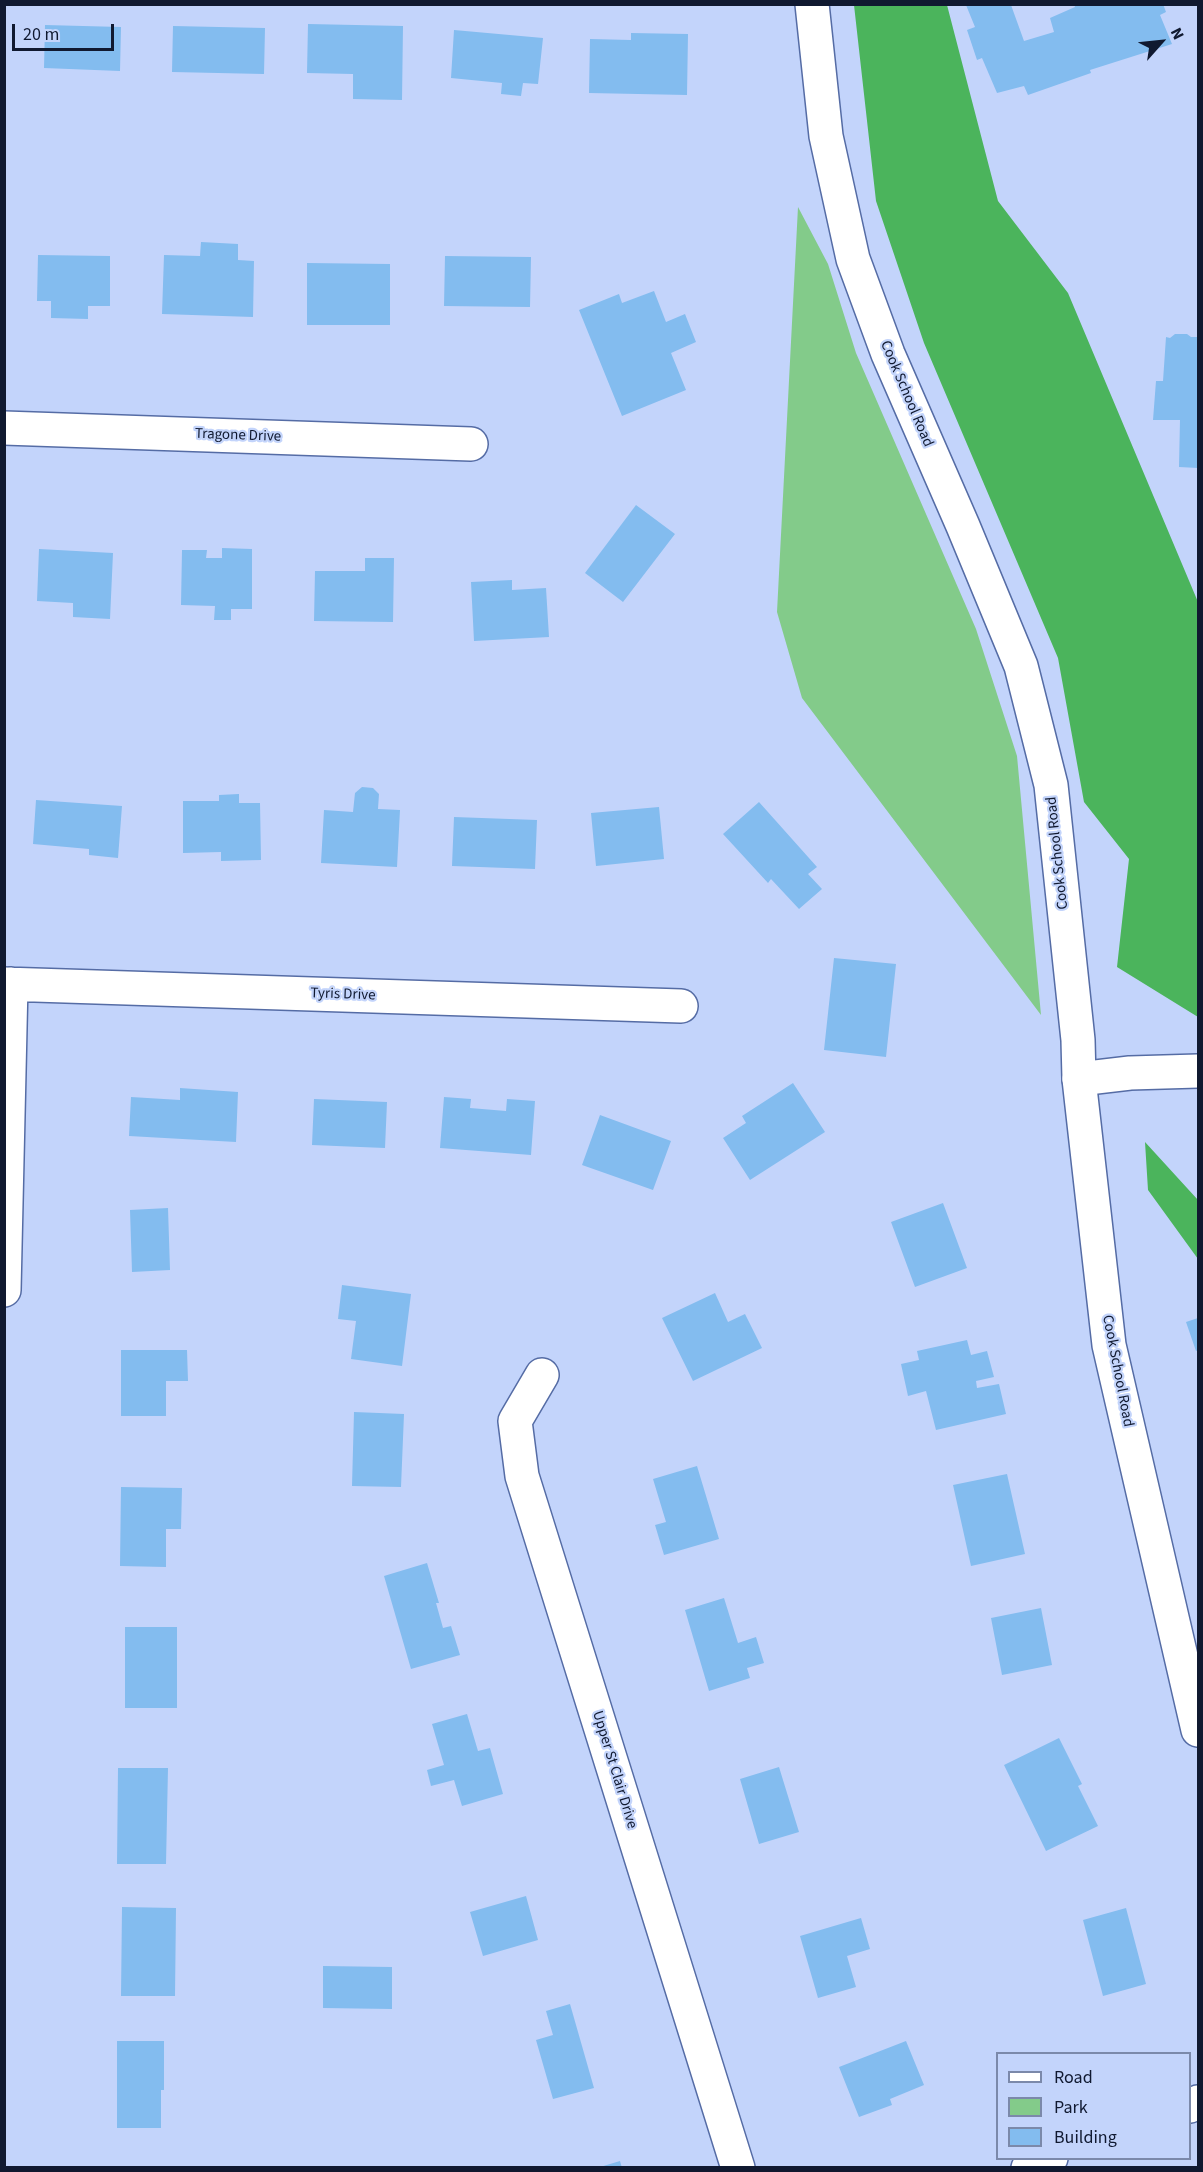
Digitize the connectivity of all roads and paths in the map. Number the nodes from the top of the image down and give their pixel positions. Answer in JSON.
{"nodes":[{"id":1,"x":812,"y":4,"type":"edge"},
{"id":2,"x":4,"y":428,"type":"edge"},
{"id":3,"x":471,"y":444,"type":"dead end"},
{"id":4,"x":8,"y":984,"type":"edge"},
{"id":5,"x":681,"y":1006,"type":"dead end"},
{"id":6,"x":1198,"y":1071,"type":"edge"},
{"id":7,"x":1079,"y":1079,"type":"junction"},
{"id":8,"x":4,"y":1290,"type":"edge"},
{"id":9,"x":542,"y":1375,"type":"dead end"},
{"id":10,"x":1198,"y":1730,"type":"edge"},
{"id":11,"x":1046,"y":2160,"type":"edge"},
{"id":12,"x":738,"y":2168,"type":"edge"},
{"id":13,"x":1028,"y":2168,"type":"edge"}],
"edges":[{"from":1,"to":7,"type":"street","name":"Cook School Road"},
{"from":2,"to":3,"type":"street","name":"Tragone Drive"},
{"from":4,"to":5,"type":"street","name":"Tyris Drive"},
{"from":4,"to":8,"type":"street"},
{"from":6,"to":7,"type":"street"},
{"from":7,"to":10,"type":"street","name":"Cook School Road"},
{"from":9,"to":12,"type":"street","name":"Upper St Clair Drive"},
{"from":11,"to":13,"type":"street"}]}
